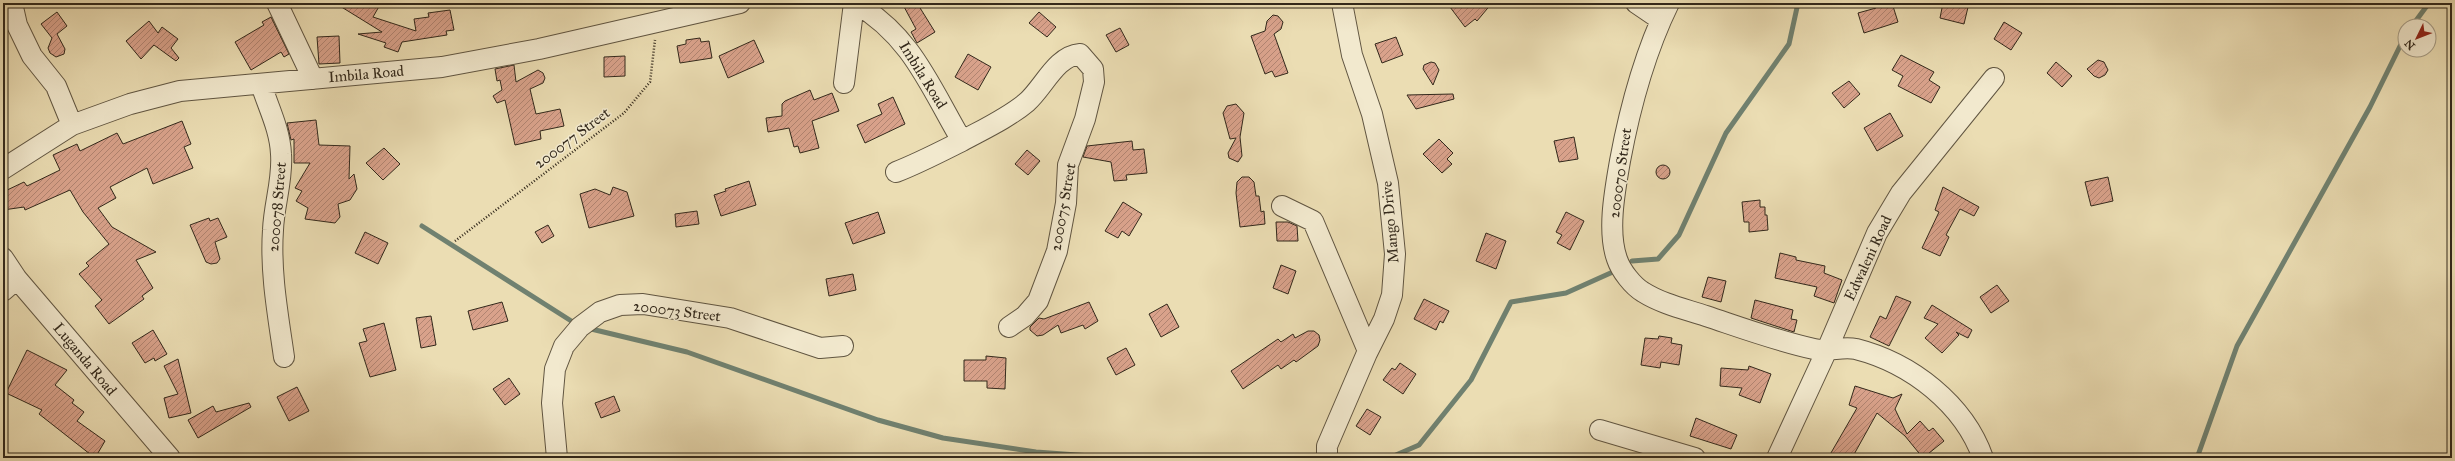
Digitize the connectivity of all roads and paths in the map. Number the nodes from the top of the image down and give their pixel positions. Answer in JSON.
{"nodes":[{"id":1,"x":12,"y":3,"type":"edge"},
{"id":2,"x":277,"y":3,"type":"edge"},
{"id":3,"x":740,"y":3,"type":"edge"},
{"id":4,"x":855,"y":3,"type":"edge"},
{"id":5,"x":1342,"y":3,"type":"edge"},
{"id":6,"x":1636,"y":3,"type":"edge"},
{"id":7,"x":1665,"y":11,"type":"edge"},
{"id":8,"x":655,"y":23,"type":"junction"},
{"id":9,"x":1994,"y":78,"type":"dead end"},
{"id":10,"x":313,"y":79,"type":"junction"},
{"id":11,"x":844,"y":83,"type":"dead end"},
{"id":12,"x":261,"y":84,"type":"junction"},
{"id":13,"x":72,"y":125,"type":"junction"},
{"id":14,"x":962,"y":141,"type":"junction"},
{"id":15,"x":3,"y":169,"type":"edge"},
{"id":16,"x":896,"y":172,"type":"dead end"},
{"id":17,"x":1282,"y":206,"type":"dead end"},
{"id":18,"x":455,"y":241,"type":"dead end"},
{"id":19,"x":3,"y":258,"type":"edge"},
{"id":20,"x":10,"y":285,"type":"edge"},
{"id":21,"x":1009,"y":327,"type":"dead end"},
{"id":22,"x":843,"y":346,"type":"dead end"},
{"id":23,"x":1368,"y":351,"type":"junction"},
{"id":24,"x":1826,"y":352,"type":"junction"},
{"id":25,"x":284,"y":357,"type":"dead end"},
{"id":26,"x":1600,"y":430,"type":"dead end"},
{"id":27,"x":170,"y":458,"type":"edge"},
{"id":28,"x":558,"y":458,"type":"edge"},
{"id":29,"x":1327,"y":458,"type":"edge"},
{"id":30,"x":1695,"y":458,"type":"edge"},
{"id":31,"x":1777,"y":458,"type":"edge"},
{"id":32,"x":1982,"y":458,"type":"edge"}],
"edges":[{"from":1,"to":13,"type":"street"},
{"from":2,"to":10,"type":"street"},
{"from":3,"to":8,"type":"street","name":"Imbila Road"},
{"from":4,"to":11,"type":"street"},
{"from":4,"to":14,"type":"street","name":"Imbila Road"},
{"from":5,"to":23,"type":"street","name":"Mango Drive"},
{"from":6,"to":7,"type":"street"},
{"from":7,"to":24,"type":"street","name":"200070 Street"},
{"from":8,"to":10,"type":"street","name":"Imbila Road"},
{"from":8,"to":18,"type":"path","name":"200077 Street"},
{"from":9,"to":24,"type":"street","name":"Edwaleni Road"},
{"from":10,"to":12,"type":"street","name":"Imbila Road"},
{"from":12,"to":13,"type":"street","name":"Imbila Road"},
{"from":12,"to":25,"type":"street","name":"200078 Street"},
{"from":13,"to":15,"type":"street","name":"Imbila Road"},
{"from":14,"to":16,"type":"street"},
{"from":14,"to":21,"type":"street","name":"200075 Street"},
{"from":17,"to":23,"type":"street"},
{"from":19,"to":20,"type":"street","name":"Luganda Road"},
{"from":20,"to":27,"type":"street","name":"Luganda Road"},
{"from":22,"to":28,"type":"street","name":"200073 Street"},
{"from":23,"to":29,"type":"street","name":"Mango Drive"},
{"from":24,"to":31,"type":"street","name":"Edwaleni Road"},
{"from":24,"to":32,"type":"street","name":"200070 Street"},
{"from":26,"to":30,"type":"street"}]}
